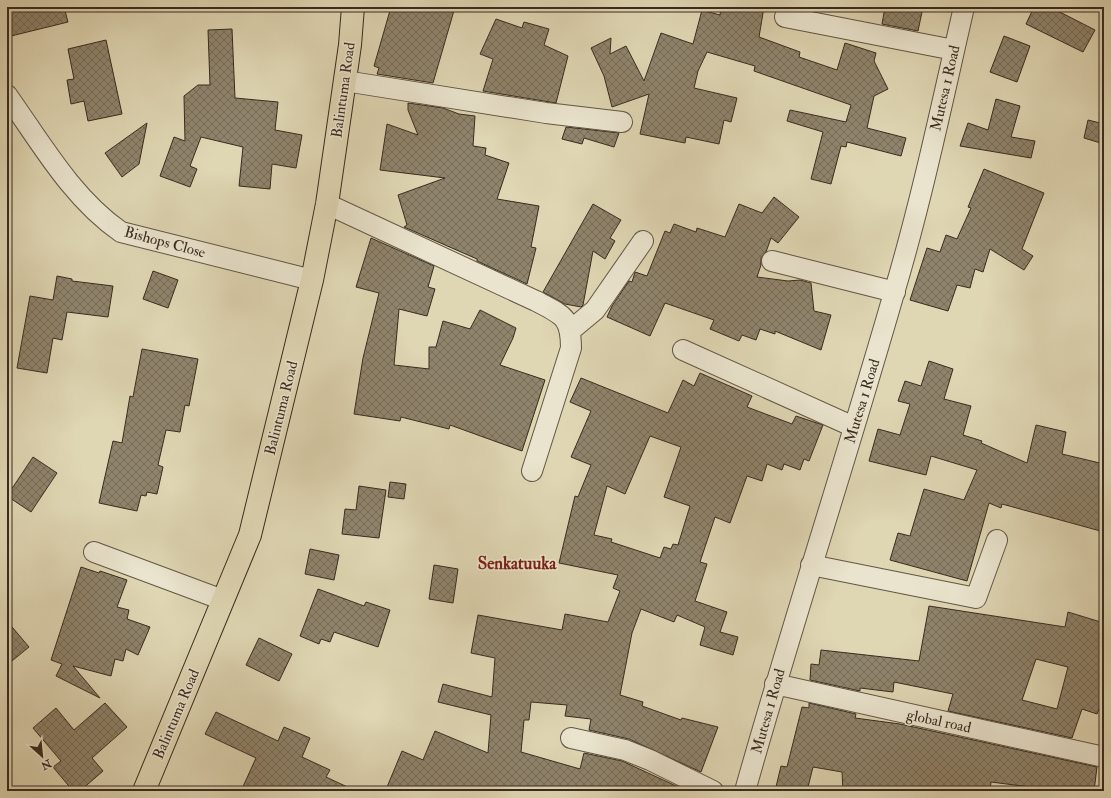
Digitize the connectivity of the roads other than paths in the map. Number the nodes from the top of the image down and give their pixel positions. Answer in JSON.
{"nodes":[{"id":1,"x":353,"y":7,"type":"edge"},
{"id":2,"x":964,"y":7,"type":"edge"},
{"id":3,"x":785,"y":17,"type":"dead end"},
{"id":4,"x":954,"y":50,"type":"junction"},
{"id":5,"x":345,"y":81,"type":"junction"},
{"id":6,"x":7,"y":95,"type":"edge"},
{"id":7,"x":622,"y":122,"type":"dead end"},
{"id":8,"x":327,"y":204,"type":"junction"},
{"id":9,"x":643,"y":241,"type":"dead end"},
{"id":10,"x":772,"y":261,"type":"dead end"},
{"id":11,"x":312,"y":280,"type":"junction"},
{"id":12,"x":895,"y":292,"type":"junction"},
{"id":13,"x":571,"y":330,"type":"junction"},
{"id":14,"x":683,"y":350,"type":"dead end"},
{"id":15,"x":854,"y":427,"type":"junction"},
{"id":16,"x":532,"y":471,"type":"dead end"},
{"id":17,"x":997,"y":540,"type":"dead end"},
{"id":18,"x":94,"y":552,"type":"dead end"},
{"id":19,"x":811,"y":565,"type":"junction"},
{"id":20,"x":223,"y":600,"type":"junction"},
{"id":21,"x":775,"y":684,"type":"junction"},
{"id":22,"x":571,"y":738,"type":"dead end"},
{"id":23,"x":1104,"y":757,"type":"edge"},
{"id":24,"x":144,"y":791,"type":"edge"},
{"id":25,"x":713,"y":791,"type":"edge"},
{"id":26,"x":745,"y":791,"type":"edge"}],
"edges":[{"from":1,"to":5,"type":"main road","name":"Balintuma Road"},
{"from":2,"to":4,"type":"street","name":"Mutesa 1 Road"},
{"from":3,"to":4,"type":"street"},
{"from":4,"to":12,"type":"street","name":"Mutesa 1 Road"},
{"from":5,"to":7,"type":"street"},
{"from":5,"to":8,"type":"main road","name":"Balintuma Road"},
{"from":6,"to":11,"type":"street","name":"Bishops Close"},
{"from":8,"to":11,"type":"main road","name":"Balintuma Road"},
{"from":8,"to":13,"type":"street"},
{"from":9,"to":13,"type":"street"},
{"from":10,"to":12,"type":"street"},
{"from":11,"to":20,"type":"main road","name":"Balintuma Road"},
{"from":12,"to":15,"type":"street","name":"Mutesa 1 Road"},
{"from":13,"to":16,"type":"street"},
{"from":14,"to":15,"type":"street"},
{"from":15,"to":19,"type":"street","name":"Mutesa 1 Road"},
{"from":17,"to":19,"type":"street"},
{"from":18,"to":20,"type":"street"},
{"from":19,"to":21,"type":"street","name":"Mutesa 1 Road"},
{"from":20,"to":24,"type":"main road","name":"Balintuma Road"},
{"from":21,"to":23,"type":"street","name":"global road"},
{"from":21,"to":26,"type":"street","name":"Mutesa 1 Road"},
{"from":22,"to":25,"type":"street"}]}
